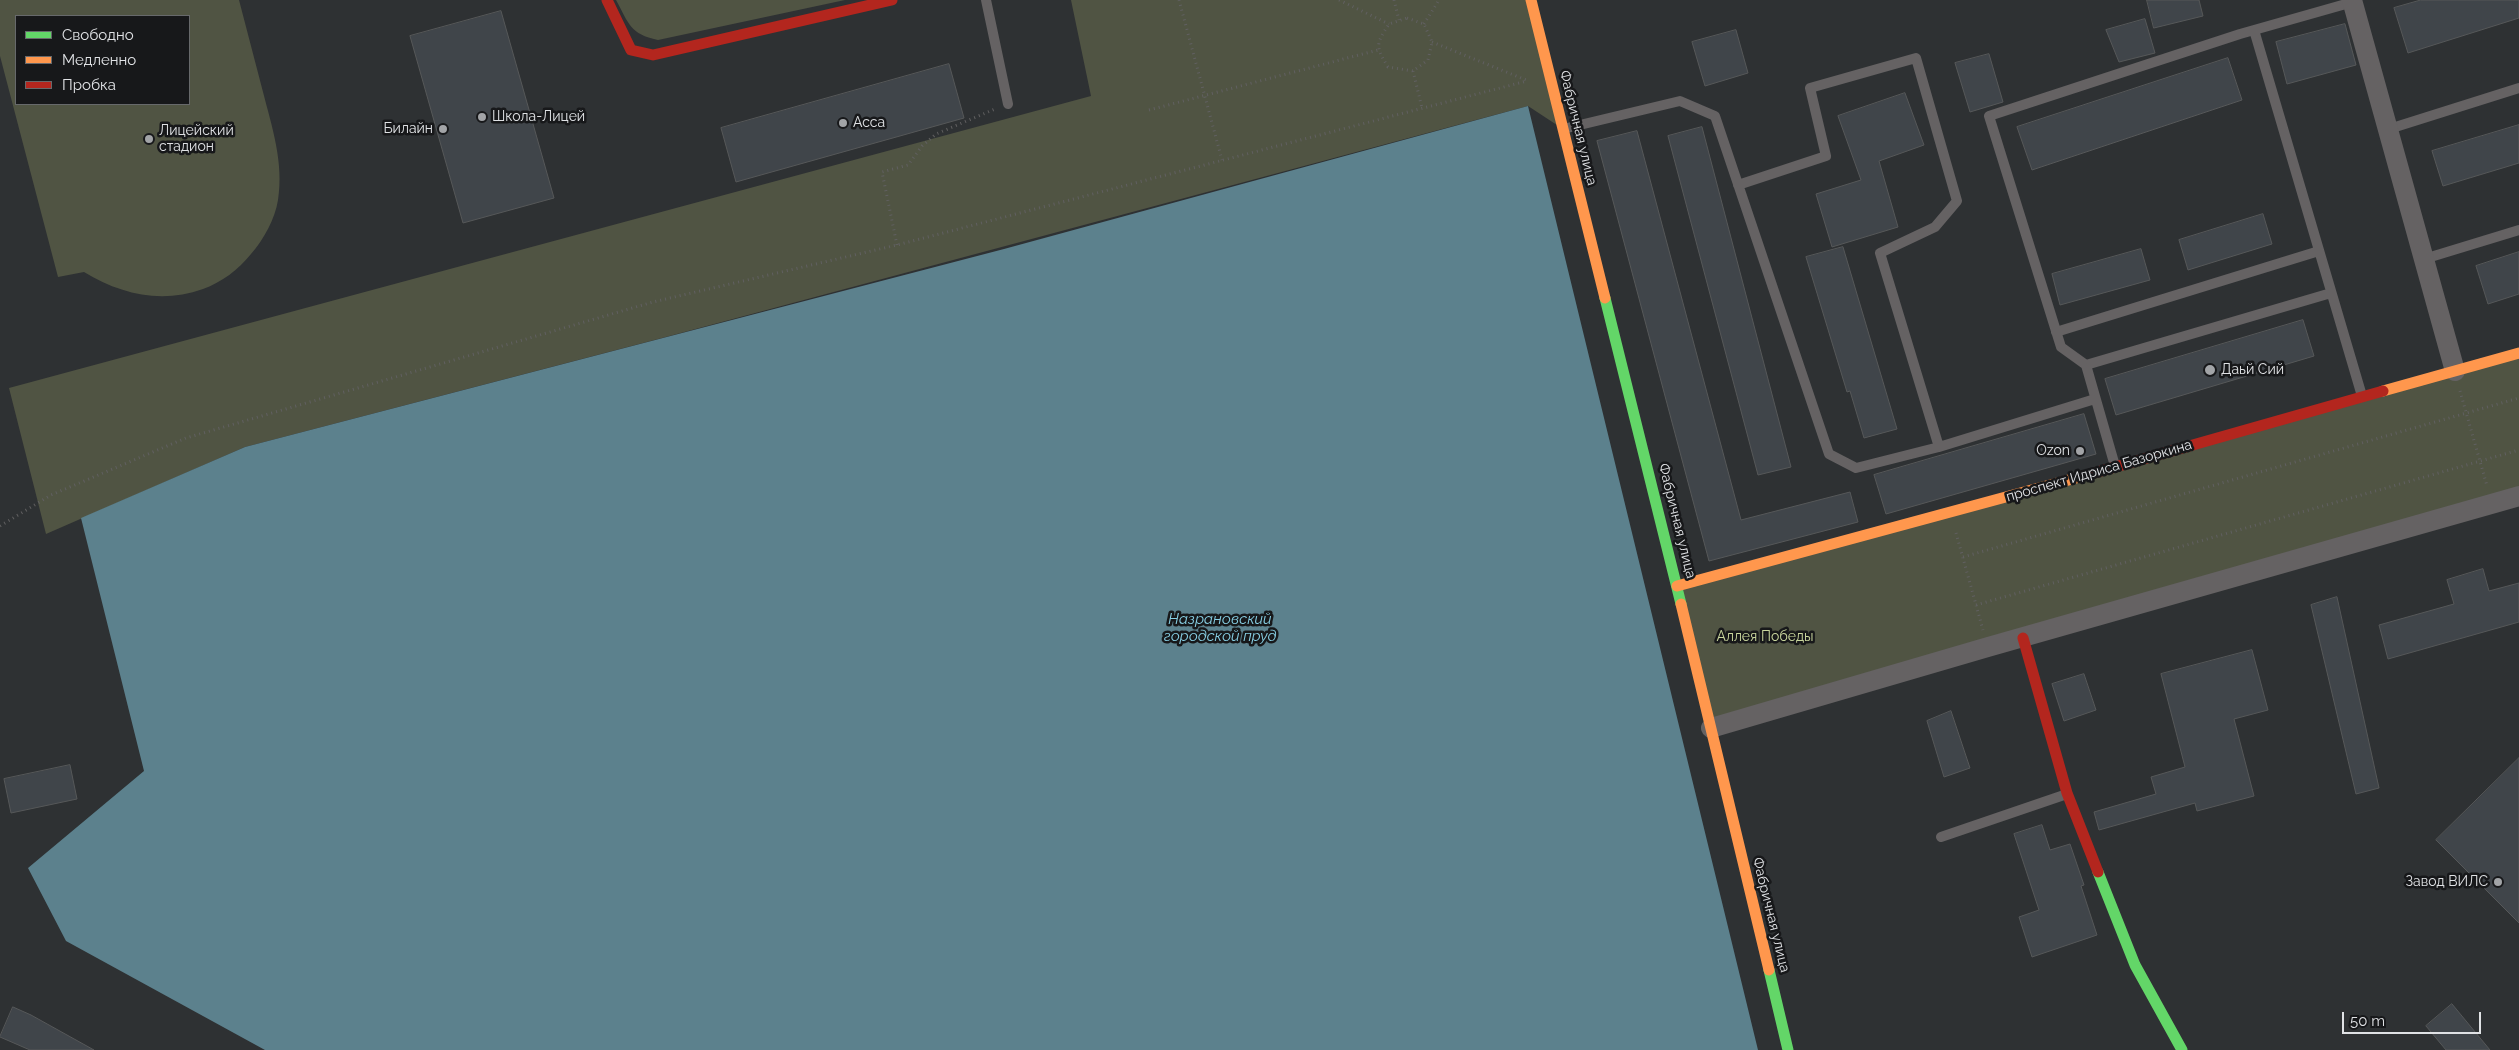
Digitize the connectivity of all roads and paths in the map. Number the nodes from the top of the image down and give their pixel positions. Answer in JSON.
{"nodes":[{"id":1,"x":608,"y":0,"type":"edge"},
{"id":2,"x":892,"y":0,"type":"edge"},
{"id":3,"x":986,"y":0,"type":"edge"},
{"id":4,"x":1179,"y":0,"type":"edge"},
{"id":5,"x":1339,"y":0,"type":"edge"},
{"id":6,"x":1394,"y":0,"type":"edge"},
{"id":7,"x":1439,"y":0,"type":"edge"},
{"id":8,"x":1531,"y":0,"type":"edge"},
{"id":9,"x":2353,"y":1,"type":"edge"},
{"id":10,"x":1399,"y":20,"type":"junction"},
{"id":11,"x":1389,"y":24,"type":"junction"},
{"id":12,"x":1424,"y":24,"type":"junction"},
{"id":13,"x":2254,"y":30,"type":"junction"},
{"id":14,"x":1432,"y":42,"type":"junction"},
{"id":15,"x":1378,"y":50,"type":"junction"},
{"id":16,"x":1413,"y":71,"type":"junction"},
{"id":17,"x":1527,"y":80,"type":"junction"},
{"id":18,"x":1550,"y":82,"type":"junction"},
{"id":19,"x":2519,"y":88,"type":"edge"},
{"id":20,"x":1205,"y":95,"type":"junction"},
{"id":21,"x":1008,"y":104,"type":"joint"},
{"id":22,"x":1422,"y":108,"type":"junction"},
{"id":23,"x":1149,"y":110,"type":"dead end"},
{"id":24,"x":1563,"y":129,"type":"junction"},
{"id":25,"x":2389,"y":129,"type":"junction"},
{"id":26,"x":1222,"y":160,"type":"junction"},
{"id":27,"x":1738,"y":185,"type":"junction"},
{"id":28,"x":2519,"y":230,"type":"edge"},
{"id":29,"x":898,"y":245,"type":"junction"},
{"id":30,"x":2320,"y":251,"type":"junction"},
{"id":31,"x":2424,"y":259,"type":"junction"},
{"id":32,"x":2332,"y":293,"type":"junction"},
{"id":33,"x":2056,"y":332,"type":"junction"},
{"id":34,"x":2519,"y":353,"type":"edge"},
{"id":35,"x":2086,"y":364,"type":"junction"},
{"id":36,"x":2455,"y":371,"type":"junction"},
{"id":37,"x":2363,"y":397,"type":"junction"},
{"id":38,"x":2519,"y":398,"type":"edge"},
{"id":39,"x":2095,"y":399,"type":"junction"},
{"id":40,"x":2466,"y":413,"type":"junction"},
{"id":41,"x":1939,"y":447,"type":"junction"},
{"id":42,"x":2519,"y":450,"type":"edge"},
{"id":43,"x":2480,"y":461,"type":"junction"},
{"id":44,"x":2115,"y":467,"type":"junction"},
{"id":45,"x":2519,"y":496,"type":"edge"},
{"id":46,"x":2492,"y":504,"type":"junction"},
{"id":47,"x":1950,"y":513,"type":"junction"},
{"id":48,"x":0,"y":526,"type":"edge"},
{"id":49,"x":1963,"y":557,"type":"junction"},
{"id":50,"x":1678,"y":586,"type":"junction"},
{"id":51,"x":1976,"y":605,"type":"junction"},
{"id":52,"x":2023,"y":638,"type":"junction"},
{"id":53,"x":1988,"y":647,"type":"junction"},
{"id":54,"x":1711,"y":728,"type":"junction"},
{"id":55,"x":2068,"y":793,"type":"junction"},
{"id":56,"x":1940,"y":837,"type":"dead end"},
{"id":57,"x":1788,"y":1050,"type":"edge"},
{"id":58,"x":2182,"y":1050,"type":"edge"}],
"edges":[{"from":1,"to":2,"type":"street"},
{"from":3,"to":21,"type":"lane"},
{"from":4,"to":20,"type":"path"},
{"from":5,"to":11,"type":"path"},
{"from":6,"to":10,"type":"path"},
{"from":7,"to":12,"type":"path"},
{"from":8,"to":18,"type":"street","name":"Фабричная улица"},
{"from":9,"to":13,"type":"lane"},
{"from":9,"to":25,"type":"street"},
{"from":10,"to":11,"type":"path"},
{"from":10,"to":12,"type":"path"},
{"from":11,"to":15,"type":"path"},
{"from":12,"to":14,"type":"path"},
{"from":13,"to":30,"type":"lane"},
{"from":13,"to":33,"type":"lane"},
{"from":14,"to":16,"type":"path"},
{"from":14,"to":17,"type":"path"},
{"from":15,"to":16,"type":"path"},
{"from":15,"to":20,"type":"path"},
{"from":16,"to":22,"type":"path"},
{"from":17,"to":18,"type":"path"},
{"from":17,"to":22,"type":"path"},
{"from":18,"to":24,"type":"street","name":"Фабричная улица"},
{"from":19,"to":25,"type":"lane"},
{"from":20,"to":23,"type":"path"},
{"from":20,"to":26,"type":"path"},
{"from":21,"to":29,"type":"path"},
{"from":22,"to":26,"type":"path"},
{"from":24,"to":27,"type":"lane"},
{"from":24,"to":50,"type":"street","name":"Фабричная улица"},
{"from":25,"to":31,"type":"street"},
{"from":26,"to":29,"type":"path"},
{"from":27,"to":41,"type":"lane"},
{"from":27,"to":41,"type":"lane"},
{"from":28,"to":31,"type":"lane"},
{"from":29,"to":48,"type":"path"},
{"from":30,"to":32,"type":"lane"},
{"from":30,"to":33,"type":"lane"},
{"from":31,"to":36,"type":"street"},
{"from":32,"to":35,"type":"lane"},
{"from":32,"to":37,"type":"lane"},
{"from":33,"to":35,"type":"lane"},
{"from":34,"to":36,"type":"street","name":"проспект Идриса Базоркина"},
{"from":35,"to":39,"type":"lane"},
{"from":36,"to":37,"type":"street","name":"проспект Идриса Базоркина"},
{"from":36,"to":40,"type":"path"},
{"from":37,"to":44,"type":"street","name":"проспект Идриса Базоркина"},
{"from":38,"to":40,"type":"path"},
{"from":39,"to":41,"type":"lane"},
{"from":39,"to":44,"type":"lane"},
{"from":40,"to":43,"type":"path"},
{"from":40,"to":49,"type":"path"},
{"from":42,"to":43,"type":"path"},
{"from":43,"to":46,"type":"path"},
{"from":43,"to":51,"type":"path"},
{"from":44,"to":47,"type":"street","name":"проспект Идриса Базоркина"},
{"from":45,"to":46,"type":"street"},
{"from":46,"to":52,"type":"street"},
{"from":47,"to":49,"type":"path"},
{"from":47,"to":50,"type":"street","name":"проспект Идриса Базоркина"},
{"from":49,"to":51,"type":"path"},
{"from":50,"to":54,"type":"street","name":"Фабричная улица"},
{"from":51,"to":53,"type":"path"},
{"from":52,"to":53,"type":"street"},
{"from":52,"to":55,"type":"street"},
{"from":53,"to":54,"type":"street"},
{"from":54,"to":57,"type":"street","name":"Фабричная улица"},
{"from":55,"to":56,"type":"lane"},
{"from":55,"to":58,"type":"street"}]}
